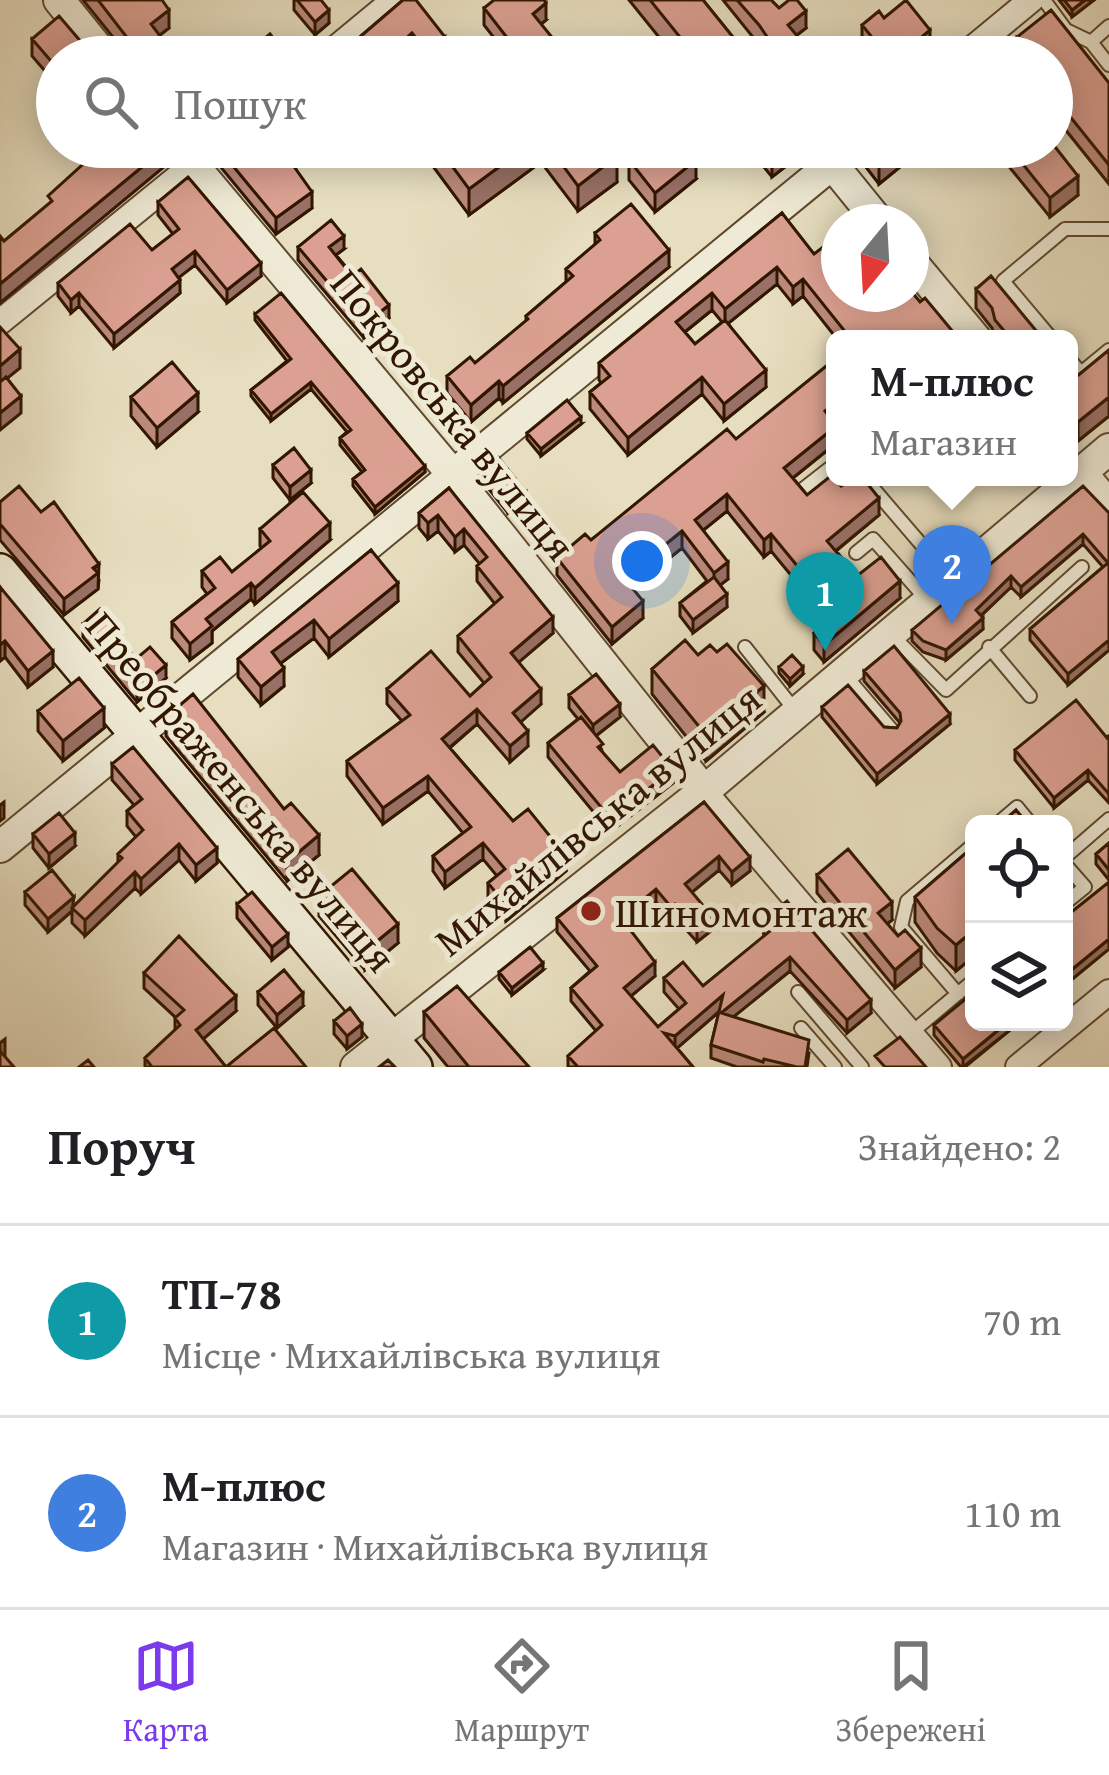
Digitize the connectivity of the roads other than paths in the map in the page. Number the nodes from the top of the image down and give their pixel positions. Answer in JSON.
{"nodes":[{"id":1,"x":59,"y":0,"type":"edge"},
{"id":2,"x":394,"y":0,"type":"edge"},
{"id":3,"x":1031,"y":0,"type":"edge"},
{"id":4,"x":1044,"y":0,"type":"edge"},
{"id":5,"x":1109,"y":26,"type":"edge"},
{"id":6,"x":88,"y":36,"type":"edge"},
{"id":7,"x":350,"y":36,"type":"edge"},
{"id":8,"x":987,"y":36,"type":"edge"},
{"id":9,"x":1090,"y":42,"type":"junction"},
{"id":10,"x":1109,"y":65,"type":"edge"},
{"id":11,"x":179,"y":168,"type":"edge"},
{"id":12,"x":208,"y":168,"type":"edge"},
{"id":13,"x":816,"y":168,"type":"edge"},
{"id":14,"x":844,"y":168,"type":"edge"},
{"id":15,"x":867,"y":204,"type":"edge"},
{"id":16,"x":1109,"y":230,"type":"edge"},
{"id":17,"x":929,"y":283,"type":"edge"},
{"id":18,"x":0,"y":322,"type":"edge"},
{"id":19,"x":968,"y":330,"type":"edge"},
{"id":20,"x":1045,"y":330,"type":"edge"},
{"id":21,"x":1109,"y":350,"type":"edge"},
{"id":22,"x":1078,"y":369,"type":"edge"},
{"id":23,"x":1109,"y":449,"type":"edge"},
{"id":24,"x":1078,"y":460,"type":"edge"},
{"id":25,"x":1078,"y":463,"type":"edge"},
{"id":26,"x":826,"y":471,"type":"edge"},
{"id":27,"x":452,"y":474,"type":"junction"},
{"id":28,"x":870,"y":486,"type":"edge"},
{"id":29,"x":1050,"y":486,"type":"edge"},
{"id":30,"x":803,"y":489,"type":"edge"},
{"id":31,"x":1109,"y":501,"type":"edge"},
{"id":32,"x":856,"y":553,"type":"dead end"},
{"id":33,"x":1082,"y":567,"type":"dead end"},
{"id":34,"x":0,"y":571,"type":"edge"},
{"id":35,"x":952,"y":580,"type":"junction"},
{"id":36,"x":928,"y":601,"type":"junction"},
{"id":37,"x":891,"y":634,"type":"junction"},
{"id":38,"x":745,"y":647,"type":"dead end"},
{"id":39,"x":989,"y":647,"type":"junction"},
{"id":40,"x":844,"y":674,"type":"junction"},
{"id":41,"x":1030,"y":696,"type":"dead end"},
{"id":42,"x":797,"y":713,"type":"junction"},
{"id":43,"x":890,"y":729,"type":"edge"},
{"id":44,"x":135,"y":736,"type":"junction"},
{"id":45,"x":704,"y":790,"type":"junction"},
{"id":46,"x":1109,"y":819,"type":"edge"},
{"id":47,"x":0,"y":847,"type":"edge"},
{"id":48,"x":965,"y":852,"type":"edge"},
{"id":49,"x":1073,"y":853,"type":"edge"},
{"id":50,"x":1073,"y":873,"type":"edge"},
{"id":51,"x":1073,"y":896,"type":"edge"},
{"id":52,"x":965,"y":988,"type":"edge"},
{"id":53,"x":798,"y":992,"type":"dead end"},
{"id":54,"x":1109,"y":992,"type":"edge"},
{"id":55,"x":958,"y":994,"type":"junction"},
{"id":56,"x":801,"y":1028,"type":"dead end"},
{"id":57,"x":911,"y":1033,"type":"junction"},
{"id":58,"x":390,"y":1038,"type":"junction"},
{"id":59,"x":356,"y":1067,"type":"edge"},
{"id":60,"x":415,"y":1067,"type":"edge"},
{"id":61,"x":835,"y":1067,"type":"edge"},
{"id":62,"x":862,"y":1067,"type":"edge"},
{"id":63,"x":939,"y":1067,"type":"edge"},
{"id":64,"x":1018,"y":1067,"type":"edge"}],
"edges":[{"from":1,"to":6,"type":"street"},
{"from":2,"to":7,"type":"street"},
{"from":3,"to":8,"type":"street"},
{"from":4,"to":9,"type":"lane"},
{"from":5,"to":9,"type":"lane"},
{"from":9,"to":10,"type":"lane"},
{"from":11,"to":18,"type":"street"},
{"from":12,"to":27,"type":"street","name":"Покровська вулиця"},
{"from":13,"to":27,"type":"street"},
{"from":14,"to":15,"type":"street"},
{"from":16,"to":20,"type":"lane"},
{"from":17,"to":19,"type":"street"},
{"from":21,"to":22,"type":"lane"},
{"from":23,"to":24,"type":"street","name":"Михайлівська вулиця"},
{"from":25,"to":31,"type":"street"},
{"from":26,"to":30,"type":"lane"},
{"from":27,"to":44,"type":"street"},
{"from":27,"to":45,"type":"street","name":"Покровська вулиця"},
{"from":28,"to":35,"type":"lane"},
{"from":29,"to":35,"type":"street","name":"Михайлівська вулиця"},
{"from":32,"to":36,"type":"lane"},
{"from":33,"to":39,"type":"lane"},
{"from":34,"to":44,"type":"main road","name":"Преображенська вулиця"},
{"from":35,"to":36,"type":"street","name":"Михайлівська вулиця"},
{"from":36,"to":37,"type":"street","name":"Михайлівська вулиця"},
{"from":37,"to":39,"type":"lane"},
{"from":37,"to":40,"type":"street","name":"Михайлівська вулиця"},
{"from":38,"to":42,"type":"lane"},
{"from":39,"to":41,"type":"lane"},
{"from":40,"to":42,"type":"street","name":"Михайлівська вулиця"},
{"from":40,"to":43,"type":"lane"},
{"from":42,"to":45,"type":"street","name":"Михайлівська вулиця"},
{"from":44,"to":47,"type":"street"},
{"from":44,"to":58,"type":"main road","name":"Преображенська вулиця"},
{"from":45,"to":57,"type":"street","name":"Покровська вулиця"},
{"from":45,"to":58,"type":"street","name":"Михайлівська вулиця"},
{"from":46,"to":49,"type":"lane"},
{"from":48,"to":55,"type":"lane"},
{"from":50,"to":51,"type":"lane"},
{"from":52,"to":55,"type":"lane"},
{"from":53,"to":62,"type":"lane"},
{"from":54,"to":64,"type":"street"},
{"from":55,"to":57,"type":"lane"},
{"from":56,"to":61,"type":"lane"},
{"from":57,"to":63,"type":"street","name":"Покровська вулиця"},
{"from":58,"to":59,"type":"street","name":"Михайлівська вулиця"},
{"from":58,"to":60,"type":"main road","name":"Преображенська вулиця"}]}
